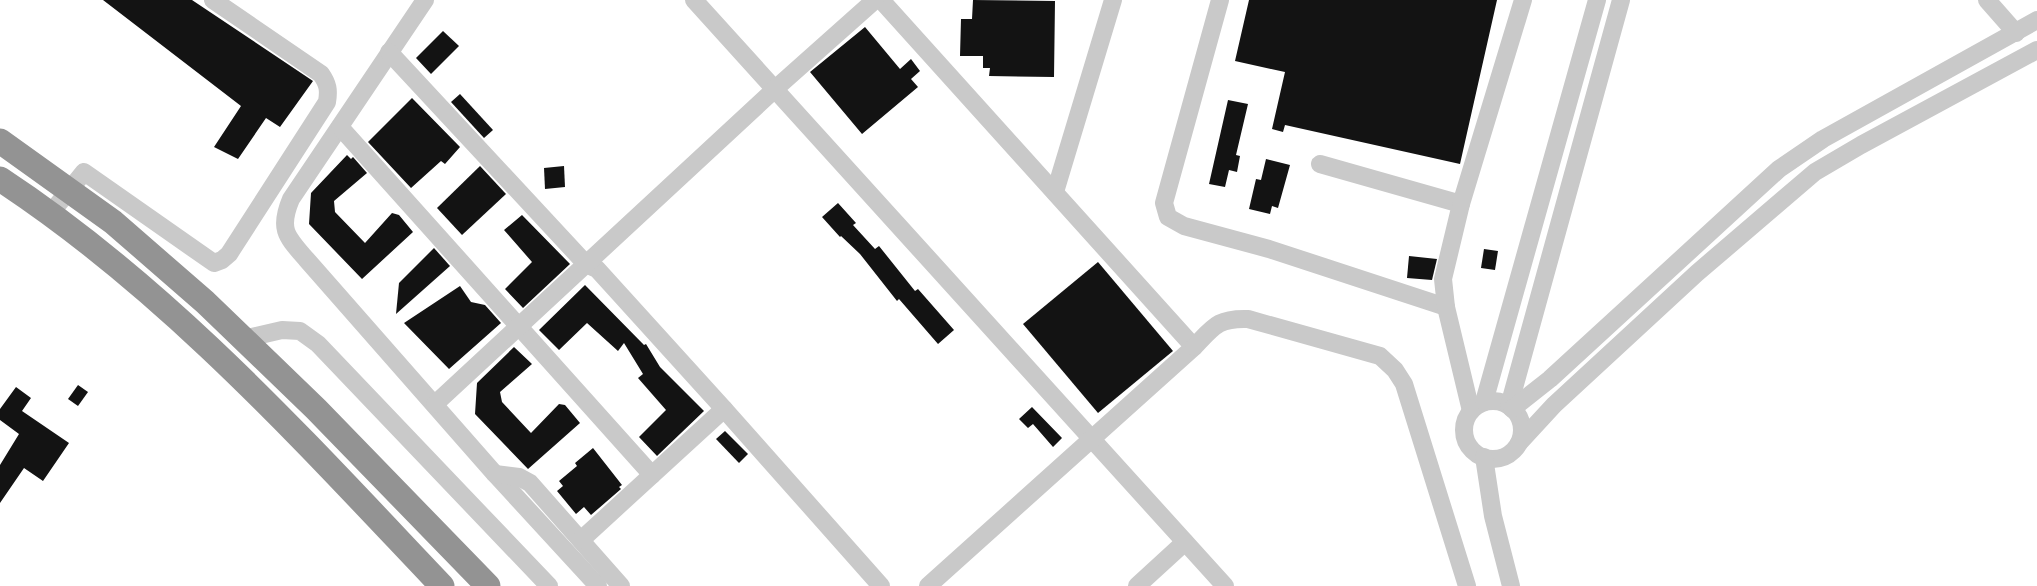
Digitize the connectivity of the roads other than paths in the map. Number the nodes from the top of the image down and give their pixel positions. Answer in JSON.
{"nodes":[{"id":1,"x":213,"y":0,"type":"edge"},
{"id":2,"x":424,"y":0,"type":"edge"},
{"id":3,"x":694,"y":0,"type":"edge"},
{"id":4,"x":875,"y":0,"type":"edge"},
{"id":5,"x":881,"y":0,"type":"edge"},
{"id":6,"x":1113,"y":0,"type":"edge"},
{"id":7,"x":1220,"y":0,"type":"edge"},
{"id":8,"x":1523,"y":0,"type":"edge"},
{"id":9,"x":1597,"y":0,"type":"edge"},
{"id":10,"x":1621,"y":0,"type":"edge"},
{"id":11,"x":1988,"y":0,"type":"edge"},
{"id":12,"x":2037,"y":20,"type":"edge"},
{"id":13,"x":2016,"y":33,"type":"junction"},
{"id":14,"x":2037,"y":50,"type":"edge"},
{"id":15,"x":389,"y":52,"type":"junction"},
{"id":16,"x":775,"y":89,"type":"junction"},
{"id":17,"x":340,"y":127,"type":"junction"},
{"id":18,"x":0,"y":141,"type":"edge"},
{"id":19,"x":1320,"y":164,"type":"dead end"},
{"id":20,"x":0,"y":179,"type":"edge"},
{"id":21,"x":69,"y":190,"type":"junction"},
{"id":22,"x":1055,"y":192,"type":"junction"},
{"id":23,"x":1461,"y":204,"type":"junction"},
{"id":24,"x":50,"y":214,"type":"junction"},
{"id":25,"x":586,"y":264,"type":"junction"},
{"id":26,"x":1446,"y":307,"type":"junction"},
{"id":27,"x":518,"y":326,"type":"junction"},
{"id":28,"x":243,"y":339,"type":"junction"},
{"id":29,"x":1194,"y":347,"type":"junction"},
{"id":30,"x":435,"y":404,"type":"junction"},
{"id":31,"x":1478,"y":406,"type":"junction"},
{"id":32,"x":1510,"y":407,"type":"junction"},
{"id":33,"x":724,"y":409,"type":"junction"},
{"id":34,"x":1092,"y":439,"type":"junction"},
{"id":35,"x":1519,"y":443,"type":"junction"},
{"id":36,"x":1484,"y":457,"type":"junction"},
{"id":37,"x":495,"y":474,"type":"junction"},
{"id":38,"x":652,"y":476,"type":"junction"},
{"id":39,"x":581,"y":540,"type":"junction"},
{"id":40,"x":1185,"y":542,"type":"junction"},
{"id":41,"x":442,"y":586,"type":"edge"},
{"id":42,"x":488,"y":586,"type":"edge"},
{"id":43,"x":549,"y":586,"type":"edge"},
{"id":44,"x":598,"y":586,"type":"edge"},
{"id":45,"x":621,"y":586,"type":"edge"},
{"id":46,"x":881,"y":586,"type":"edge"},
{"id":47,"x":928,"y":586,"type":"edge"},
{"id":48,"x":1137,"y":586,"type":"edge"},
{"id":49,"x":1225,"y":586,"type":"edge"},
{"id":50,"x":1467,"y":586,"type":"edge"},
{"id":51,"x":1511,"y":586,"type":"edge"}],
"edges":[{"from":1,"to":21,"type":"street"},
{"from":2,"to":15,"type":"street"},
{"from":3,"to":16,"type":"street"},
{"from":4,"to":16,"type":"street"},
{"from":5,"to":22,"type":"street"},
{"from":6,"to":22,"type":"street"},
{"from":7,"to":26,"type":"street"},
{"from":8,"to":23,"type":"street"},
{"from":9,"to":31,"type":"street"},
{"from":10,"to":32,"type":"street"},
{"from":11,"to":13,"type":"street"},
{"from":12,"to":13,"type":"street"},
{"from":13,"to":32,"type":"street"},
{"from":14,"to":35,"type":"street"},
{"from":15,"to":17,"type":"street"},
{"from":15,"to":25,"type":"street"},
{"from":16,"to":25,"type":"street"},
{"from":16,"to":34,"type":"street"},
{"from":17,"to":27,"type":"street"},
{"from":17,"to":30,"type":"street"},
{"from":18,"to":21,"type":"highway"},
{"from":19,"to":23,"type":"street"},
{"from":20,"to":24,"type":"highway"},
{"from":21,"to":24,"type":"street"},
{"from":21,"to":28,"type":"highway"},
{"from":22,"to":29,"type":"street"},
{"from":23,"to":26,"type":"street"},
{"from":24,"to":41,"type":"highway"},
{"from":25,"to":27,"type":"street"},
{"from":25,"to":33,"type":"street"},
{"from":26,"to":31,"type":"street"},
{"from":27,"to":30,"type":"street"},
{"from":27,"to":38,"type":"street"},
{"from":28,"to":42,"type":"highway"},
{"from":28,"to":43,"type":"street"},
{"from":29,"to":34,"type":"street"},
{"from":29,"to":50,"type":"street"},
{"from":30,"to":37,"type":"street"},
{"from":31,"to":32,"type":"street"},
{"from":31,"to":36,"type":"street"},
{"from":32,"to":35,"type":"street"},
{"from":33,"to":38,"type":"street"},
{"from":33,"to":46,"type":"street"},
{"from":34,"to":40,"type":"street"},
{"from":34,"to":47,"type":"street"},
{"from":35,"to":36,"type":"street"},
{"from":36,"to":51,"type":"street"},
{"from":37,"to":39,"type":"street"},
{"from":37,"to":44,"type":"street"},
{"from":38,"to":39,"type":"street"},
{"from":39,"to":45,"type":"street"},
{"from":40,"to":48,"type":"street"},
{"from":40,"to":49,"type":"street"}]}
